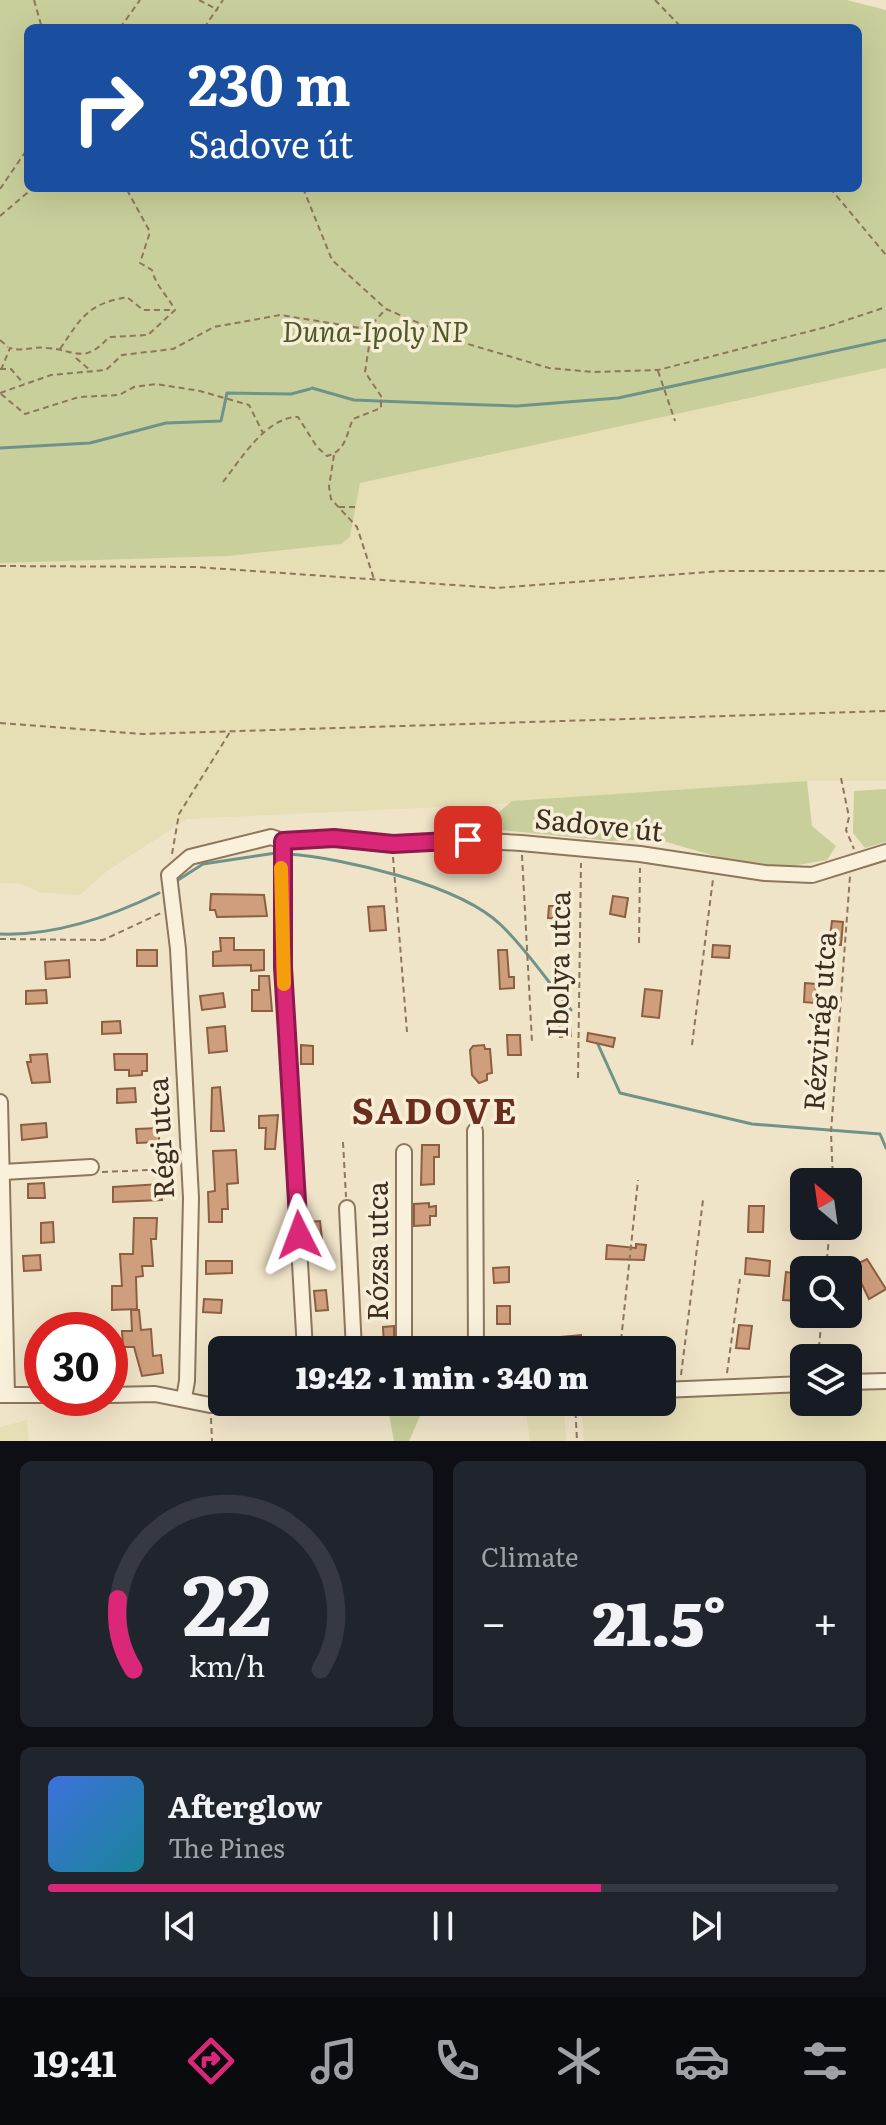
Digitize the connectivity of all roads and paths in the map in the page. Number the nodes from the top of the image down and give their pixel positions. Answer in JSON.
{"nodes":[{"id":1,"x":34,"y":0,"type":"edge"},
{"id":2,"x":140,"y":0,"type":"edge"},
{"id":3,"x":199,"y":0,"type":"edge"},
{"id":4,"x":223,"y":0,"type":"edge"},
{"id":5,"x":655,"y":0,"type":"edge"},
{"id":6,"x":219,"y":10,"type":"junction"},
{"id":7,"x":41,"y":24,"type":"edge"},
{"id":8,"x":123,"y":24,"type":"edge"},
{"id":9,"x":207,"y":24,"type":"edge"},
{"id":10,"x":678,"y":24,"type":"edge"},
{"id":11,"x":24,"y":154,"type":"edge"},
{"id":12,"x":0,"y":189,"type":"edge"},
{"id":13,"x":28,"y":192,"type":"edge"},
{"id":14,"x":128,"y":192,"type":"edge"},
{"id":15,"x":305,"y":192,"type":"edge"},
{"id":16,"x":833,"y":192,"type":"edge"},
{"id":17,"x":0,"y":216,"type":"edge"},
{"id":18,"x":886,"y":255,"type":"edge"},
{"id":19,"x":886,"y":307,"type":"edge"},
{"id":20,"x":386,"y":309,"type":"junction"},
{"id":21,"x":175,"y":310,"type":"junction"},
{"id":22,"x":372,"y":324,"type":"junction"},
{"id":23,"x":0,"y":340,"type":"edge"},
{"id":24,"x":10,"y":348,"type":"junction"},
{"id":25,"x":59,"y":350,"type":"junction"},
{"id":26,"x":75,"y":357,"type":"junction"},
{"id":27,"x":1,"y":370,"type":"edge"},
{"id":28,"x":658,"y":370,"type":"junction"},
{"id":29,"x":92,"y":372,"type":"junction"},
{"id":30,"x":24,"y":384,"type":"junction"},
{"id":31,"x":0,"y":393,"type":"edge"},
{"id":32,"x":675,"y":421,"type":"dead end"},
{"id":33,"x":263,"y":435,"type":"junction"},
{"id":34,"x":334,"y":454,"type":"junction"},
{"id":35,"x":223,"y":482,"type":"dead end"},
{"id":36,"x":338,"y":507,"type":"junction"},
{"id":37,"x":355,"y":507,"type":"dead end"},
{"id":38,"x":0,"y":566,"type":"edge"},
{"id":39,"x":886,"y":571,"type":"edge"},
{"id":40,"x":374,"y":579,"type":"junction"},
{"id":41,"x":886,"y":711,"type":"edge"},
{"id":42,"x":0,"y":723,"type":"edge"},
{"id":43,"x":230,"y":732,"type":"junction"},
{"id":44,"x":841,"y":778,"type":"dead end"},
{"id":45,"x":283,"y":841,"type":"junction"},
{"id":46,"x":521,"y":843,"type":"junction"},
{"id":47,"x":393,"y":844,"type":"junction"},
{"id":48,"x":580,"y":850,"type":"junction"},
{"id":49,"x":886,"y":852,"type":"edge"},
{"id":50,"x":640,"y":854,"type":"junction"},
{"id":51,"x":856,"y":863,"type":"junction"},
{"id":52,"x":715,"y":866,"type":"junction"},
{"id":53,"x":169,"y":875,"type":"junction"},
{"id":54,"x":172,"y":908,"type":"junction"},
{"id":55,"x":0,"y":939,"type":"edge"},
{"id":56,"x":639,"y":943,"type":"dead end"},
{"id":57,"x":407,"y":1032,"type":"dead end"},
{"id":58,"x":532,"y":1042,"type":"dead end"},
{"id":59,"x":692,"y":1045,"type":"dead end"},
{"id":60,"x":578,"y":1078,"type":"dead end"},
{"id":61,"x":0,"y":1102,"type":"edge"},
{"id":62,"x":475,"y":1131,"type":"dead end"},
{"id":63,"x":343,"y":1142,"type":"dead end"},
{"id":64,"x":404,"y":1152,"type":"dead end"},
{"id":65,"x":91,"y":1167,"type":"joint"},
{"id":66,"x":190,"y":1167,"type":"junction"},
{"id":67,"x":832,"y":1168,"type":"edge"},
{"id":68,"x":3,"y":1172,"type":"junction"},
{"id":69,"x":638,"y":1180,"type":"dead end"},
{"id":70,"x":703,"y":1200,"type":"dead end"},
{"id":71,"x":347,"y":1208,"type":"joint"},
{"id":72,"x":740,"y":1279,"type":"dead end"},
{"id":73,"x":304,"y":1336,"type":"edge"},
{"id":74,"x":353,"y":1336,"type":"edge"},
{"id":75,"x":404,"y":1336,"type":"edge"},
{"id":76,"x":476,"y":1336,"type":"edge"},
{"id":77,"x":621,"y":1336,"type":"edge"},
{"id":78,"x":886,"y":1381,"type":"edge"},
{"id":79,"x":862,"y":1382,"type":"edge"},
{"id":80,"x":790,"y":1384,"type":"edge"},
{"id":81,"x":728,"y":1386,"type":"junction"},
{"id":82,"x":682,"y":1388,"type":"junction"},
{"id":83,"x":676,"y":1389,"type":"edge"},
{"id":84,"x":3,"y":1395,"type":"edge"},
{"id":85,"x":24,"y":1395,"type":"edge"},
{"id":86,"x":128,"y":1395,"type":"edge"},
{"id":87,"x":184,"y":1398,"type":"junction"},
{"id":88,"x":208,"y":1404,"type":"edge"},
{"id":89,"x":211,"y":1416,"type":"edge"},
{"id":90,"x":576,"y":1416,"type":"edge"},
{"id":91,"x":212,"y":1441,"type":"edge"},
{"id":92,"x":577,"y":1441,"type":"edge"}],
"edges":[{"from":1,"to":7,"type":"path"},
{"from":2,"to":8,"type":"path"},
{"from":3,"to":6,"type":"path"},
{"from":4,"to":6,"type":"path"},
{"from":5,"to":10,"type":"path"},
{"from":6,"to":9,"type":"path"},
{"from":11,"to":12,"type":"path"},
{"from":13,"to":17,"type":"path"},
{"from":14,"to":21,"type":"path"},
{"from":15,"to":20,"type":"path"},
{"from":16,"to":18,"type":"path"},
{"from":19,"to":28,"type":"path"},
{"from":20,"to":22,"type":"path"},
{"from":20,"to":28,"type":"path"},
{"from":21,"to":25,"type":"path"},
{"from":21,"to":26,"type":"path"},
{"from":22,"to":29,"type":"path"},
{"from":22,"to":34,"type":"path"},
{"from":23,"to":24,"type":"path"},
{"from":24,"to":25,"type":"path"},
{"from":24,"to":27,"type":"path"},
{"from":25,"to":26,"type":"path"},
{"from":26,"to":29,"type":"path"},
{"from":27,"to":30,"type":"path"},
{"from":28,"to":32,"type":"path"},
{"from":29,"to":30,"type":"path"},
{"from":30,"to":31,"type":"path"},
{"from":31,"to":33,"type":"path"},
{"from":33,"to":34,"type":"path"},
{"from":33,"to":35,"type":"path"},
{"from":34,"to":36,"type":"path"},
{"from":36,"to":37,"type":"path"},
{"from":36,"to":40,"type":"path"},
{"from":38,"to":40,"type":"path"},
{"from":39,"to":40,"type":"path"},
{"from":41,"to":43,"type":"path"},
{"from":42,"to":43,"type":"path"},
{"from":43,"to":53,"type":"path"},
{"from":44,"to":51,"type":"path"},
{"from":45,"to":47,"type":"street","name":"Sadove út"},
{"from":45,"to":53,"type":"street","name":"Sadove út"},
{"from":45,"to":73,"type":"street"},
{"from":46,"to":47,"type":"street","name":"Sadove út"},
{"from":46,"to":48,"type":"street","name":"Sadove út"},
{"from":46,"to":58,"type":"path"},
{"from":47,"to":57,"type":"path"},
{"from":48,"to":50,"type":"street","name":"Sadove út"},
{"from":48,"to":60,"type":"path","name":"Ibolya utca"},
{"from":49,"to":51,"type":"street","name":"Sadove út"},
{"from":50,"to":52,"type":"street","name":"Sadove út"},
{"from":50,"to":56,"type":"path"},
{"from":51,"to":52,"type":"street","name":"Sadove út"},
{"from":51,"to":67,"type":"path","name":"Rézvirág utca"},
{"from":52,"to":59,"type":"path"},
{"from":53,"to":54,"type":"street","name":"Régi utca"},
{"from":54,"to":55,"type":"path"},
{"from":54,"to":66,"type":"street","name":"Régi utca"},
{"from":61,"to":68,"type":"street"},
{"from":62,"to":76,"type":"street"},
{"from":63,"to":71,"type":"path"},
{"from":64,"to":75,"type":"street","name":"Rózsa utca"},
{"from":65,"to":66,"type":"path"},
{"from":65,"to":68,"type":"street"},
{"from":66,"to":87,"type":"street","name":"Régi utca"},
{"from":68,"to":84,"type":"street"},
{"from":69,"to":77,"type":"path"},
{"from":70,"to":82,"type":"path"},
{"from":71,"to":74,"type":"street"},
{"from":72,"to":81,"type":"path"},
{"from":78,"to":79,"type":"street"},
{"from":80,"to":81,"type":"street"},
{"from":81,"to":82,"type":"street"},
{"from":82,"to":83,"type":"street"},
{"from":84,"to":85,"type":"street"},
{"from":86,"to":87,"type":"street"},
{"from":87,"to":88,"type":"street"},
{"from":89,"to":91,"type":"path"},
{"from":90,"to":92,"type":"path"}]}
